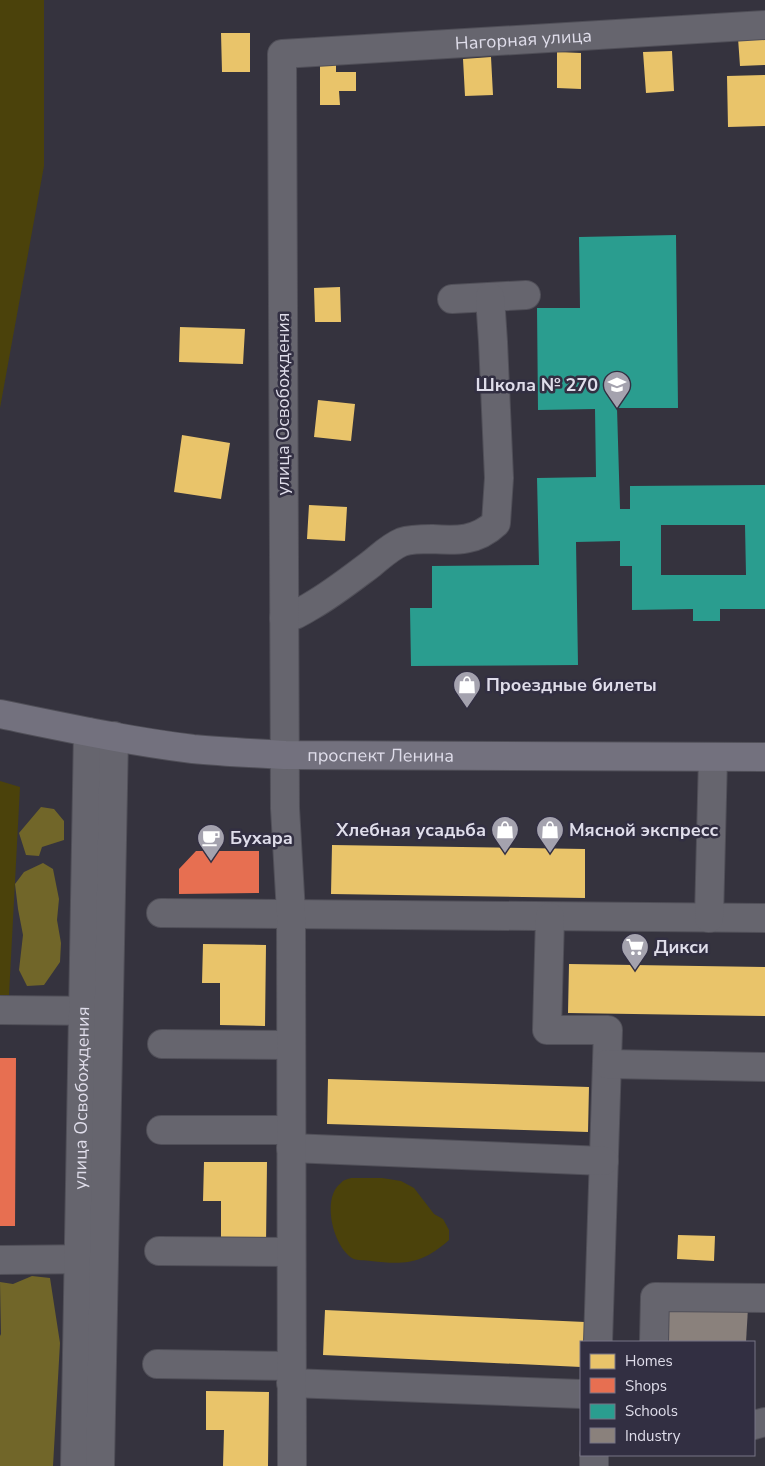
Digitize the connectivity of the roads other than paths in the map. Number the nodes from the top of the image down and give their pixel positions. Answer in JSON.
{"nodes":[{"id":1,"x":765,"y":24,"type":"edge"},
{"id":2,"x":282,"y":54,"type":"joint"},
{"id":3,"x":526,"y":295,"type":"dead end"},
{"id":4,"x":490,"y":297,"type":"junction"},
{"id":5,"x":452,"y":299,"type":"dead end"},
{"id":6,"x":284,"y":618,"type":"junction"},
{"id":7,"x":0,"y":714,"type":"edge"},
{"id":8,"x":101,"y":734,"type":"junction"},
{"id":9,"x":285,"y":755,"type":"junction"},
{"id":10,"x":713,"y":757,"type":"junction"},
{"id":11,"x":765,"y":757,"type":"edge"},
{"id":12,"x":161,"y":913,"type":"dead end"},
{"id":13,"x":291,"y":913,"type":"junction"},
{"id":14,"x":550,"y":917,"type":"junction"},
{"id":15,"x":709,"y":918,"type":"junction"},
{"id":16,"x":765,"y":918,"type":"edge"},
{"id":17,"x":0,"y":1010,"type":"edge"},
{"id":18,"x":95,"y":1011,"type":"junction"},
{"id":19,"x":162,"y":1044,"type":"dead end"},
{"id":20,"x":291,"y":1045,"type":"junction"},
{"id":21,"x":607,"y":1064,"type":"junction"},
{"id":22,"x":765,"y":1067,"type":"edge"},
{"id":23,"x":161,"y":1130,"type":"dead end"},
{"id":24,"x":291,"y":1139,"type":"junction"},
{"id":25,"x":604,"y":1161,"type":"junction"},
{"id":26,"x":159,"y":1251,"type":"dead end"},
{"id":27,"x":291,"y":1252,"type":"junction"},
{"id":28,"x":92,"y":1259,"type":"junction"},
{"id":29,"x":0,"y":1260,"type":"edge"},
{"id":30,"x":765,"y":1298,"type":"edge"},
{"id":31,"x":598,"y":1341,"type":"edge"},
{"id":32,"x":654,"y":1341,"type":"edge"},
{"id":33,"x":157,"y":1364,"type":"dead end"},
{"id":34,"x":291,"y":1375,"type":"junction"},
{"id":35,"x":580,"y":1394,"type":"edge"},
{"id":36,"x":75,"y":1466,"type":"edge"},
{"id":37,"x":100,"y":1466,"type":"edge"},
{"id":38,"x":292,"y":1466,"type":"edge"}],
"edges":[{"from":1,"to":2,"type":"street","name":"Нагорная улица"},
{"from":2,"to":6,"type":"street","name":"улица Освобождения"},
{"from":3,"to":4,"type":"street"},
{"from":4,"to":5,"type":"street"},
{"from":4,"to":6,"type":"street"},
{"from":6,"to":9,"type":"street","name":"улица Освобождения"},
{"from":7,"to":8,"type":"main road","name":"проспект Ленина"},
{"from":8,"to":9,"type":"main road","name":"проспект Ленина"},
{"from":8,"to":18,"type":"street","name":"улица Освобождения"},
{"from":9,"to":10,"type":"main road","name":"проспект Ленина"},
{"from":9,"to":13,"type":"street","name":"улица Освобождения"},
{"from":10,"to":11,"type":"main road","name":"проспект Ленина"},
{"from":10,"to":15,"type":"street"},
{"from":12,"to":13,"type":"street"},
{"from":13,"to":14,"type":"street"},
{"from":13,"to":20,"type":"street","name":"улица Освобождения"},
{"from":14,"to":15,"type":"street"},
{"from":14,"to":21,"type":"street"},
{"from":15,"to":16,"type":"street"},
{"from":17,"to":18,"type":"street"},
{"from":18,"to":28,"type":"street","name":"улица Освобождения"},
{"from":19,"to":20,"type":"street"},
{"from":20,"to":24,"type":"street","name":"улица Освобождения"},
{"from":21,"to":22,"type":"street"},
{"from":21,"to":25,"type":"street"},
{"from":23,"to":24,"type":"street"},
{"from":24,"to":25,"type":"street"},
{"from":24,"to":27,"type":"street","name":"улица Освобождения"},
{"from":25,"to":31,"type":"street"},
{"from":26,"to":27,"type":"street"},
{"from":27,"to":34,"type":"street","name":"улица Освобождения"},
{"from":28,"to":29,"type":"street"},
{"from":28,"to":36,"type":"street","name":"улица Освобождения"},
{"from":28,"to":37,"type":"street","name":"улица Освобождения"},
{"from":30,"to":32,"type":"street"},
{"from":33,"to":34,"type":"street"},
{"from":34,"to":35,"type":"street"},
{"from":34,"to":38,"type":"street","name":"улица Освобождения"}]}
